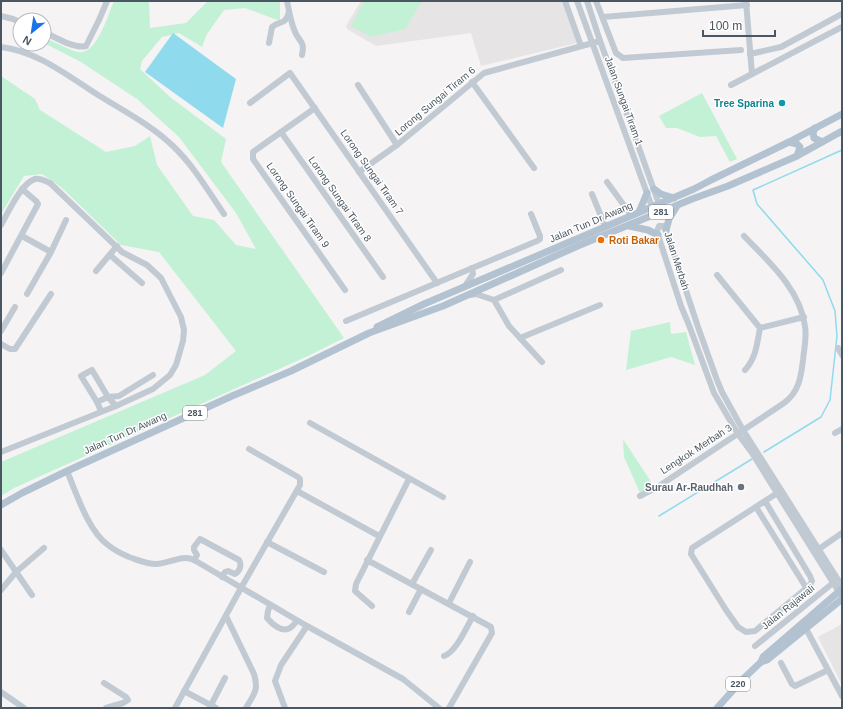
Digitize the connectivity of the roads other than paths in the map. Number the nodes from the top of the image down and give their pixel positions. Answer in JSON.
{"nodes":[{"id":1,"x":107,"y":1,"type":"edge"},
{"id":2,"x":287,"y":1,"type":"edge"},
{"id":3,"x":564,"y":1,"type":"edge"},
{"id":4,"x":577,"y":1,"type":"edge"},
{"id":5,"x":587,"y":1,"type":"edge"},
{"id":6,"x":596,"y":1,"type":"edge"},
{"id":7,"x":747,"y":3,"type":"edge"},
{"id":8,"x":289,"y":11,"type":"junction"},
{"id":9,"x":842,"y":14,"type":"edge"},
{"id":10,"x":1,"y":16,"type":"edge"},
{"id":11,"x":603,"y":17,"type":"junction"},
{"id":12,"x":12,"y":19,"type":"edge"},
{"id":13,"x":842,"y":27,"type":"edge"},
{"id":14,"x":52,"y":36,"type":"edge"},
{"id":15,"x":600,"y":41,"type":"junction"},
{"id":16,"x":269,"y":43,"type":"dead end"},
{"id":17,"x":593,"y":44,"type":"junction"},
{"id":18,"x":581,"y":46,"type":"junction"},
{"id":19,"x":1,"y":47,"type":"edge"},
{"id":20,"x":742,"y":50,"type":"dead end"},
{"id":21,"x":750,"y":54,"type":"junction"},
{"id":22,"x":302,"y":55,"type":"dead end"},
{"id":23,"x":752,"y":74,"type":"junction"},
{"id":24,"x":472,"y":82,"type":"junction"},
{"id":25,"x":358,"y":85,"type":"dead end"},
{"id":26,"x":731,"y":85,"type":"dead end"},
{"id":27,"x":250,"y":103,"type":"dead end"},
{"id":28,"x":315,"y":108,"type":"junction"},
{"id":29,"x":842,"y":114,"type":"edge"},
{"id":30,"x":815,"y":128,"type":"junction"},
{"id":31,"x":842,"y":130,"type":"edge"},
{"id":32,"x":281,"y":132,"type":"junction"},
{"id":33,"x":789,"y":142,"type":"junction"},
{"id":34,"x":822,"y":142,"type":"junction"},
{"id":35,"x":397,"y":145,"type":"junction"},
{"id":36,"x":797,"y":156,"type":"junction"},
{"id":37,"x":534,"y":168,"type":"dead end"},
{"id":38,"x":359,"y":172,"type":"junction"},
{"id":39,"x":607,"y":182,"type":"dead end"},
{"id":40,"x":22,"y":189,"type":"junction"},
{"id":41,"x":654,"y":189,"type":"junction"},
{"id":42,"x":647,"y":193,"type":"junction"},
{"id":43,"x":592,"y":194,"type":"dead end"},
{"id":44,"x":674,"y":198,"type":"junction"},
{"id":45,"x":655,"y":206,"type":"junction"},
{"id":46,"x":677,"y":206,"type":"junction"},
{"id":47,"x":639,"y":212,"type":"junction"},
{"id":48,"x":224,"y":214,"type":"dead end"},
{"id":49,"x":531,"y":214,"type":"dead end"},
{"id":50,"x":631,"y":216,"type":"junction"},
{"id":51,"x":66,"y":220,"type":"dead end"},
{"id":52,"x":1,"y":225,"type":"edge"},
{"id":53,"x":605,"y":226,"type":"junction"},
{"id":54,"x":629,"y":226,"type":"junction"},
{"id":55,"x":666,"y":230,"type":"junction"},
{"id":56,"x":658,"y":235,"type":"junction"},
{"id":57,"x":22,"y":236,"type":"junction"},
{"id":58,"x":744,"y":236,"type":"dead end"},
{"id":59,"x":116,"y":246,"type":"junction"},
{"id":60,"x":51,"y":252,"type":"junction"},
{"id":61,"x":110,"y":255,"type":"junction"},
{"id":62,"x":472,"y":268,"type":"junction"},
{"id":63,"x":96,"y":270,"type":"dead end"},
{"id":64,"x":561,"y":270,"type":"dead end"},
{"id":65,"x":1,"y":273,"type":"edge"},
{"id":66,"x":717,"y":275,"type":"dead end"},
{"id":67,"x":383,"y":277,"type":"dead end"},
{"id":68,"x":487,"y":278,"type":"junction"},
{"id":69,"x":142,"y":283,"type":"dead end"},
{"id":70,"x":437,"y":283,"type":"junction"},
{"id":71,"x":465,"y":286,"type":"junction"},
{"id":72,"x":491,"y":286,"type":"junction"},
{"id":73,"x":345,"y":290,"type":"dead end"},
{"id":74,"x":27,"y":294,"type":"dead end"},
{"id":75,"x":51,"y":294,"type":"dead end"},
{"id":76,"x":470,"y":295,"type":"junction"},
{"id":77,"x":492,"y":300,"type":"junction"},
{"id":78,"x":600,"y":305,"type":"dead end"},
{"id":79,"x":15,"y":307,"type":"dead end"},
{"id":80,"x":804,"y":317,"type":"junction"},
{"id":81,"x":346,"y":321,"type":"dead end"},
{"id":82,"x":760,"y":328,"type":"junction"},
{"id":83,"x":1,"y":331,"type":"edge"},
{"id":84,"x":369,"y":333,"type":"junction"},
{"id":85,"x":520,"y":338,"type":"junction"},
{"id":86,"x":1,"y":344,"type":"edge"},
{"id":87,"x":838,"y":348,"type":"dead end"},
{"id":88,"x":842,"y":355,"type":"edge"},
{"id":89,"x":542,"y":362,"type":"dead end"},
{"id":90,"x":745,"y":370,"type":"dead end"},
{"id":91,"x":153,"y":375,"type":"dead end"},
{"id":92,"x":108,"y":397,"type":"junction"},
{"id":93,"x":97,"y":402,"type":"junction"},
{"id":94,"x":116,"y":406,"type":"junction"},
{"id":95,"x":101,"y":411,"type":"junction"},
{"id":96,"x":310,"y":423,"type":"dead end"},
{"id":97,"x":842,"y":429,"type":"edge"},
{"id":98,"x":740,"y":432,"type":"junction"},
{"id":99,"x":835,"y":433,"type":"dead end"},
{"id":100,"x":249,"y":449,"type":"dead end"},
{"id":101,"x":1,"y":452,"type":"edge"},
{"id":102,"x":67,"y":471,"type":"junction"},
{"id":103,"x":409,"y":478,"type":"junction"},
{"id":104,"x":297,"y":491,"type":"junction"},
{"id":105,"x":780,"y":492,"type":"junction"},
{"id":106,"x":442,"y":496,"type":"dead end"},
{"id":107,"x":640,"y":496,"type":"dead end"},
{"id":108,"x":765,"y":501,"type":"junction"},
{"id":109,"x":1,"y":505,"type":"edge"},
{"id":110,"x":756,"y":507,"type":"junction"},
{"id":111,"x":842,"y":533,"type":"edge"},
{"id":112,"x":379,"y":536,"type":"junction"},
{"id":113,"x":268,"y":542,"type":"junction"},
{"id":114,"x":44,"y":548,"type":"dead end"},
{"id":115,"x":819,"y":549,"type":"junction"},
{"id":116,"x":1,"y":550,"type":"edge"},
{"id":117,"x":431,"y":550,"type":"dead end"},
{"id":118,"x":194,"y":560,"type":"junction"},
{"id":119,"x":367,"y":560,"type":"junction"},
{"id":120,"x":470,"y":562,"type":"dead end"},
{"id":121,"x":16,"y":572,"type":"junction"},
{"id":122,"x":324,"y":572,"type":"dead end"},
{"id":123,"x":222,"y":577,"type":"junction"},
{"id":124,"x":837,"y":579,"type":"edge"},
{"id":125,"x":412,"y":584,"type":"junction"},
{"id":126,"x":2,"y":586,"type":"edge"},
{"id":127,"x":241,"y":588,"type":"junction"},
{"id":128,"x":421,"y":589,"type":"junction"},
{"id":129,"x":807,"y":589,"type":"junction"},
{"id":130,"x":32,"y":595,"type":"dead end"},
{"id":131,"x":840,"y":596,"type":"edge"},
{"id":132,"x":449,"y":604,"type":"junction"},
{"id":133,"x":270,"y":605,"type":"junction"},
{"id":134,"x":372,"y":606,"type":"dead end"},
{"id":135,"x":409,"y":612,"type":"dead end"},
{"id":136,"x":226,"y":616,"type":"junction"},
{"id":137,"x":472,"y":616,"type":"junction"},
{"id":138,"x":297,"y":621,"type":"junction"},
{"id":139,"x":307,"y":626,"type":"junction"},
{"id":140,"x":805,"y":626,"type":"junction"},
{"id":141,"x":755,"y":646,"type":"dead end"},
{"id":142,"x":444,"y":656,"type":"dead end"},
{"id":143,"x":781,"y":663,"type":"dead end"},
{"id":144,"x":828,"y":670,"type":"junction"},
{"id":145,"x":225,"y":678,"type":"dead end"},
{"id":146,"x":104,"y":683,"type":"dead end"},
{"id":147,"x":184,"y":691,"type":"junction"},
{"id":148,"x":1,"y":692,"type":"edge"},
{"id":149,"x":842,"y":696,"type":"edge"},
{"id":150,"x":214,"y":707,"type":"edge"},
{"id":151,"x":24,"y":708,"type":"edge"},
{"id":152,"x":106,"y":708,"type":"edge"},
{"id":153,"x":175,"y":708,"type":"edge"},
{"id":154,"x":246,"y":708,"type":"edge"},
{"id":155,"x":285,"y":708,"type":"edge"},
{"id":156,"x":439,"y":708,"type":"edge"},
{"id":157,"x":449,"y":708,"type":"edge"},
{"id":158,"x":717,"y":708,"type":"edge"}],
"edges":[{"from":1,"to":14,"type":"street"},
{"from":2,"to":8,"type":"street"},
{"from":3,"to":18,"type":"street"},
{"from":4,"to":17,"type":"street","name":"Jalan Sungai Tiram 1"},
{"from":5,"to":15,"type":"street","name":"Jalan Sungai Tiram 1"},
{"from":6,"to":11,"type":"street"},
{"from":7,"to":11,"type":"street"},
{"from":7,"to":21,"type":"street"},
{"from":8,"to":16,"type":"street"},
{"from":8,"to":22,"type":"street"},
{"from":9,"to":21,"type":"street"},
{"from":10,"to":12,"type":"street"},
{"from":11,"to":20,"type":"street"},
{"from":13,"to":23,"type":"street"},
{"from":15,"to":17,"type":"street","name":"Lorong Sungai Tiram 6"},
{"from":15,"to":41,"type":"street","name":"Jalan Sungai Tiram 1"},
{"from":17,"to":18,"type":"street","name":"Lorong Sungai Tiram 6"},
{"from":17,"to":42,"type":"street","name":"Jalan Sungai Tiram 1"},
{"from":18,"to":24,"type":"street","name":"Lorong Sungai Tiram 6"},
{"from":19,"to":48,"type":"street"},
{"from":21,"to":23,"type":"street"},
{"from":23,"to":26,"type":"street"},
{"from":24,"to":35,"type":"street","name":"Lorong Sungai Tiram 6"},
{"from":24,"to":37,"type":"street"},
{"from":25,"to":35,"type":"street"},
{"from":27,"to":28,"type":"street","name":"Lorong Sungai Tiram 7"},
{"from":28,"to":32,"type":"street","name":"Lorong Sungai Tiram 9"},
{"from":28,"to":38,"type":"street","name":"Lorong Sungai Tiram 7"},
{"from":29,"to":30,"type":"main road","name":"Jalan Tun Dr Awang","number":"281"},
{"from":30,"to":33,"type":"main road","name":"Jalan Tun Dr Awang","number":"281"},
{"from":30,"to":34,"type":"main road"},
{"from":31,"to":34,"type":"main road","name":"Jalan Tun Dr Awang","number":"281"},
{"from":32,"to":67,"type":"street","name":"Lorong Sungai Tiram 8"},
{"from":32,"to":73,"type":"street","name":"Lorong Sungai Tiram 9"},
{"from":33,"to":36,"type":"main road"},
{"from":33,"to":44,"type":"main road","name":"Jalan Tun Dr Awang","number":"281"},
{"from":34,"to":36,"type":"main road","name":"Jalan Tun Dr Awang","number":"281"},
{"from":35,"to":38,"type":"street","name":"Lorong Sungai Tiram 6"},
{"from":36,"to":46,"type":"main road","name":"Jalan Tun Dr Awang","number":"281"},
{"from":38,"to":70,"type":"street","name":"Lorong Sungai Tiram 7"},
{"from":39,"to":50,"type":"street"},
{"from":40,"to":52,"type":"street"},
{"from":40,"to":57,"type":"street"},
{"from":40,"to":59,"type":"street"},
{"from":41,"to":44,"type":"main road"},
{"from":41,"to":45,"type":"street","name":"Jalan Sungai Tiram 1"},
{"from":42,"to":45,"type":"street","name":"Jalan Sungai Tiram 1"},
{"from":42,"to":47,"type":"main road"},
{"from":43,"to":53,"type":"street"},
{"from":44,"to":45,"type":"main road","name":"Jalan Tun Dr Awang","number":"281"},
{"from":45,"to":47,"type":"main road","name":"Jalan Tun Dr Awang","number":"281"},
{"from":46,"to":54,"type":"main road","name":"Jalan Tun Dr Awang","number":"281"},
{"from":46,"to":55,"type":"main road"},
{"from":47,"to":50,"type":"main road","name":"Jalan Tun Dr Awang","number":"281"},
{"from":49,"to":62,"type":"street"},
{"from":50,"to":53,"type":"main road","name":"Jalan Tun Dr Awang","number":"281"},
{"from":51,"to":60,"type":"street"},
{"from":53,"to":68,"type":"main road","name":"Jalan Tun Dr Awang","number":"281"},
{"from":54,"to":56,"type":"main road"},
{"from":54,"to":72,"type":"main road","name":"Jalan Tun Dr Awang","number":"281"},
{"from":55,"to":56,"type":"street","name":"Jalan Merbah"},
{"from":55,"to":98,"type":"street","name":"Jalan Merbah"},
{"from":56,"to":98,"type":"street","name":"Jalan Merbah"},
{"from":57,"to":60,"type":"street"},
{"from":57,"to":65,"type":"street"},
{"from":58,"to":80,"type":"street"},
{"from":59,"to":61,"type":"street"},
{"from":59,"to":94,"type":"street"},
{"from":60,"to":74,"type":"street"},
{"from":61,"to":63,"type":"street"},
{"from":61,"to":69,"type":"street"},
{"from":62,"to":68,"type":"street"},
{"from":62,"to":70,"type":"street"},
{"from":62,"to":71,"type":"street"},
{"from":64,"to":77,"type":"street"},
{"from":66,"to":82,"type":"street"},
{"from":68,"to":71,"type":"main road","name":"Jalan Tun Dr Awang","number":"281"},
{"from":70,"to":81,"type":"street"},
{"from":71,"to":84,"type":"main road","name":"Jalan Tun Dr Awang","number":"281"},
{"from":72,"to":76,"type":"main road","name":"Jalan Tun Dr Awang","number":"281"},
{"from":72,"to":77,"type":"street"},
{"from":75,"to":86,"type":"street"},
{"from":76,"to":77,"type":"street"},
{"from":76,"to":84,"type":"main road","name":"Jalan Tun Dr Awang","number":"281"},
{"from":77,"to":85,"type":"street"},
{"from":78,"to":85,"type":"street"},
{"from":79,"to":83,"type":"street"},
{"from":80,"to":82,"type":"street"},
{"from":80,"to":98,"type":"street","name":"Lengkok Merbah 3"},
{"from":82,"to":90,"type":"street"},
{"from":84,"to":102,"type":"main road","name":"Jalan Tun Dr Awang","number":"281"},
{"from":85,"to":89,"type":"street"},
{"from":87,"to":88,"type":"street"},
{"from":91,"to":92,"type":"street"},
{"from":92,"to":93,"type":"street"},
{"from":92,"to":93,"type":"street"},
{"from":92,"to":94,"type":"street"},
{"from":93,"to":95,"type":"street"},
{"from":94,"to":95,"type":"street"},
{"from":95,"to":101,"type":"street"},
{"from":96,"to":103,"type":"street"},
{"from":97,"to":99,"type":"street"},
{"from":98,"to":105,"type":"street","name":"Jalan Merbah"},
{"from":98,"to":107,"type":"street","name":"Lengkok Merbah 3"},
{"from":100,"to":104,"type":"street"},
{"from":102,"to":109,"type":"main road","name":"Jalan Tun Dr Awang","number":"281"},
{"from":102,"to":118,"type":"street"},
{"from":103,"to":106,"type":"street"},
{"from":103,"to":112,"type":"street"},
{"from":104,"to":112,"type":"street"},
{"from":104,"to":113,"type":"street"},
{"from":105,"to":108,"type":"street"},
{"from":105,"to":115,"type":"street","name":"Jalan Merbah"},
{"from":105,"to":124,"type":"street","name":"Jalan Merbah"},
{"from":108,"to":110,"type":"street"},
{"from":108,"to":129,"type":"street"},
{"from":110,"to":129,"type":"street"},
{"from":110,"to":129,"type":"street"},
{"from":111,"to":115,"type":"street"},
{"from":112,"to":119,"type":"street"},
{"from":113,"to":122,"type":"street"},
{"from":113,"to":127,"type":"street"},
{"from":114,"to":121,"type":"street"},
{"from":115,"to":124,"type":"street","name":"Jalan Merbah"},
{"from":116,"to":121,"type":"street"},
{"from":117,"to":125,"type":"street"},
{"from":118,"to":123,"type":"street"},
{"from":118,"to":123,"type":"street"},
{"from":119,"to":125,"type":"street"},
{"from":119,"to":134,"type":"street"},
{"from":120,"to":132,"type":"street"},
{"from":121,"to":126,"type":"street"},
{"from":121,"to":130,"type":"street"},
{"from":123,"to":127,"type":"street"},
{"from":124,"to":131,"type":"street","name":"Jalan Merbah"},
{"from":124,"to":141,"type":"street","name":"Jalan Rajawali"},
{"from":125,"to":128,"type":"street"},
{"from":127,"to":133,"type":"street"},
{"from":127,"to":136,"type":"street"},
{"from":128,"to":132,"type":"street"},
{"from":128,"to":135,"type":"street"},
{"from":131,"to":140,"type":"main road","number":"220"},
{"from":132,"to":137,"type":"street"},
{"from":133,"to":138,"type":"street"},
{"from":133,"to":138,"type":"street"},
{"from":136,"to":147,"type":"street"},
{"from":136,"to":154,"type":"street"},
{"from":137,"to":142,"type":"street"},
{"from":137,"to":157,"type":"street"},
{"from":138,"to":139,"type":"street"},
{"from":139,"to":155,"type":"street"},
{"from":139,"to":156,"type":"street"},
{"from":140,"to":144,"type":"street"},
{"from":140,"to":158,"type":"main road","number":"220"},
{"from":143,"to":144,"type":"street"},
{"from":144,"to":149,"type":"street"},
{"from":145,"to":150,"type":"street"},
{"from":146,"to":152,"type":"street"},
{"from":147,"to":150,"type":"street"},
{"from":147,"to":153,"type":"street"},
{"from":148,"to":151,"type":"street"}]}
